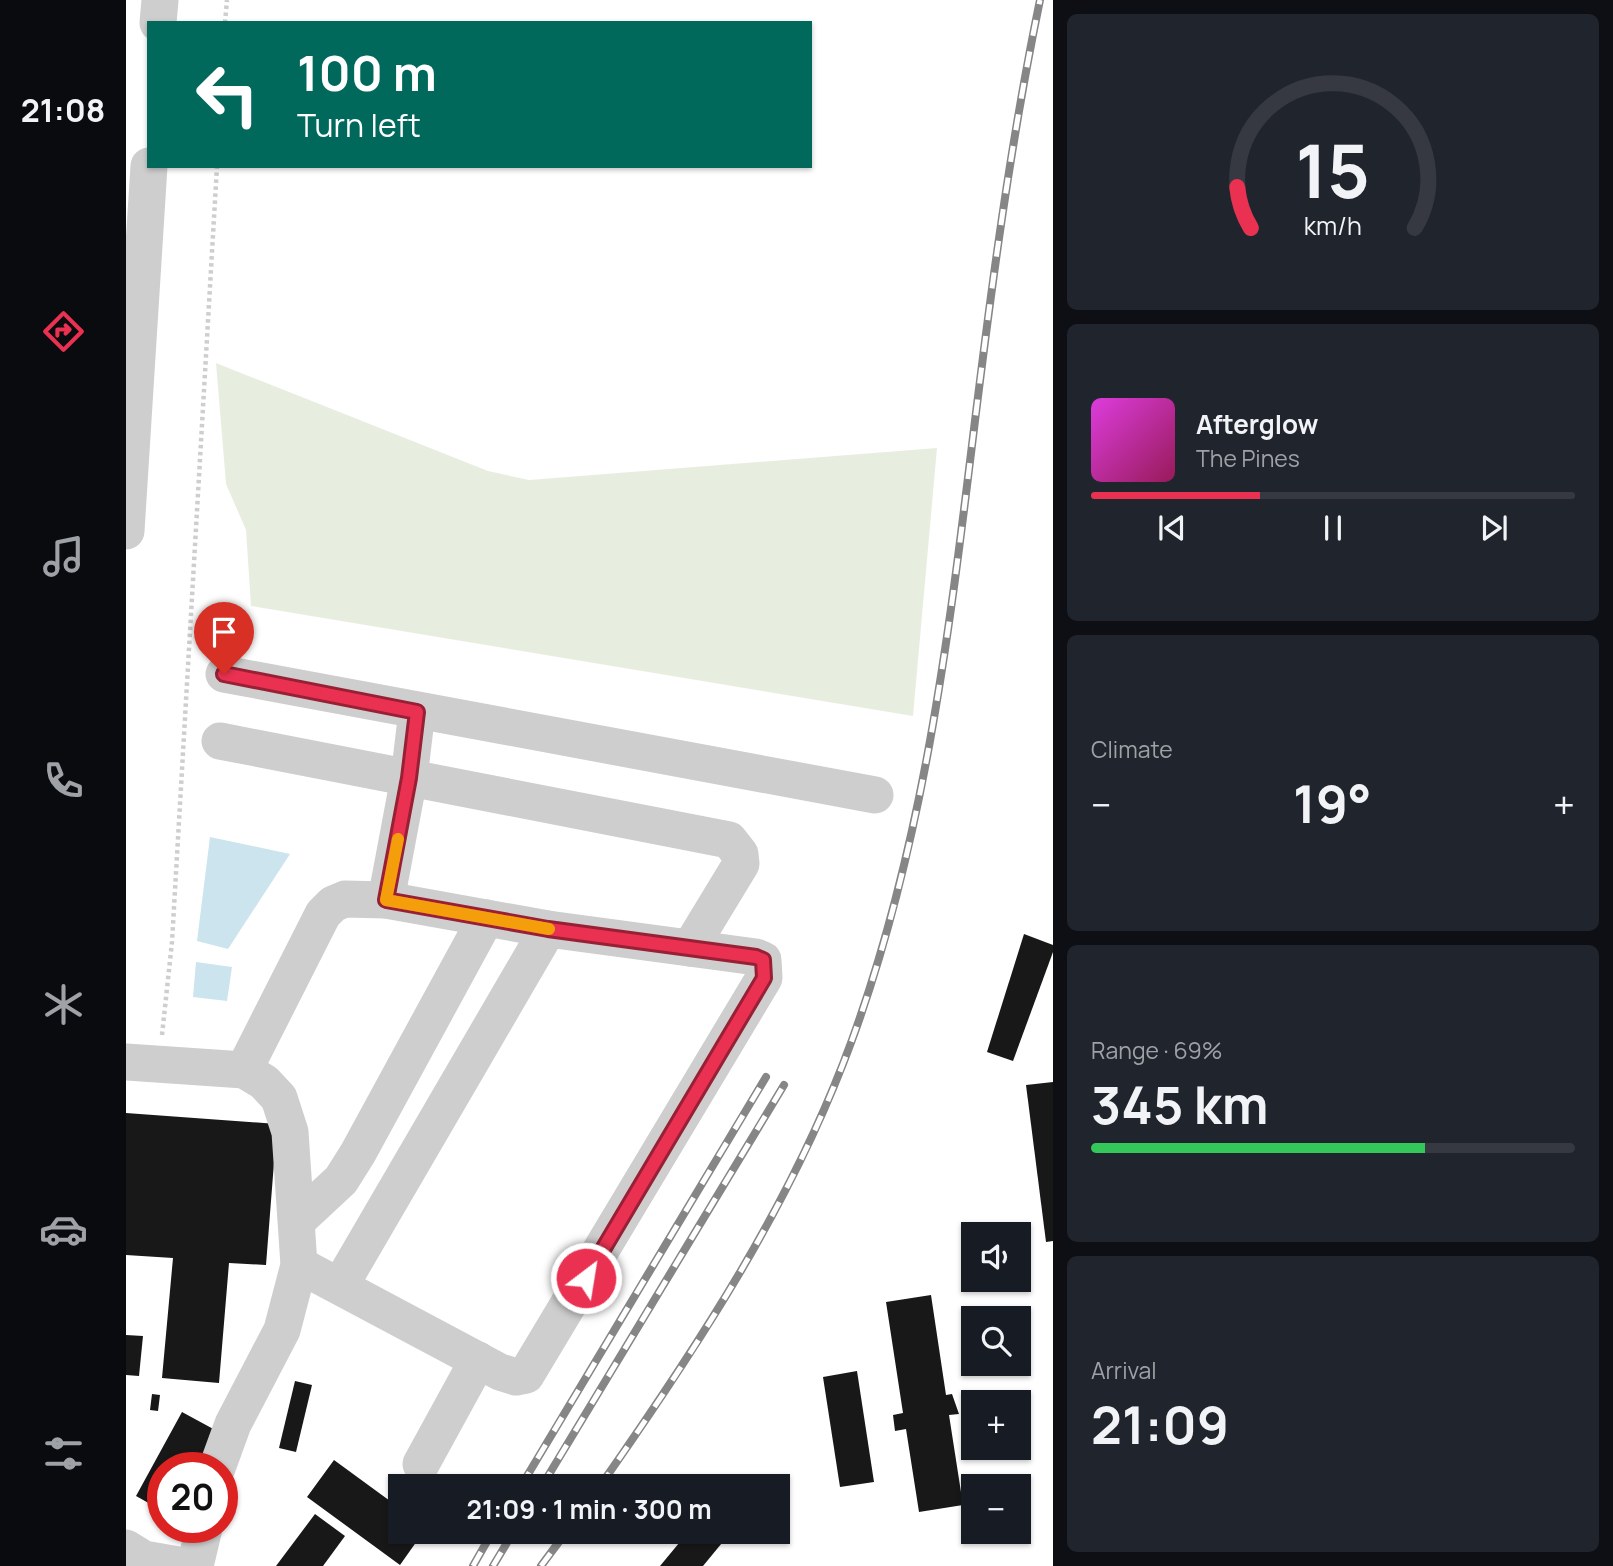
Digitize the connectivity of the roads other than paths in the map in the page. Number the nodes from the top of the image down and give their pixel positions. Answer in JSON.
{"nodes":[{"id":1,"x":160,"y":0,"type":"edge"},
{"id":2,"x":158,"y":21,"type":"edge"},
{"id":3,"x":148,"y":168,"type":"edge"},
{"id":4,"x":136,"y":209,"type":"edge"},
{"id":5,"x":126,"y":531,"type":"edge"},
{"id":6,"x":224,"y":674,"type":"dead end"},
{"id":7,"x":417,"y":712,"type":"junction"},
{"id":8,"x":220,"y":741,"type":"dead end"},
{"id":9,"x":409,"y":778,"type":"junction"},
{"id":10,"x":875,"y":795,"type":"dead end"},
{"id":11,"x":386,"y":900,"type":"junction"},
{"id":12,"x":486,"y":918,"type":"junction"},
{"id":13,"x":548,"y":929,"type":"junction"},
{"id":14,"x":690,"y":948,"type":"junction"},
{"id":15,"x":142,"y":1063,"type":"edge"},
{"id":16,"x":244,"y":1070,"type":"junction"},
{"id":17,"x":297,"y":1221,"type":"junction"},
{"id":18,"x":299,"y":1265,"type":"junction"},
{"id":19,"x":340,"y":1286,"type":"junction"},
{"id":20,"x":478,"y":1360,"type":"junction"},
{"id":21,"x":223,"y":1452,"type":"edge"},
{"id":22,"x":421,"y":1464,"type":"dead end"},
{"id":23,"x":200,"y":1543,"type":"edge"},
{"id":24,"x":137,"y":1558,"type":"edge"},
{"id":25,"x":184,"y":1566,"type":"edge"},
{"id":26,"x":195,"y":1566,"type":"edge"}],
"edges":[{"from":1,"to":2,"type":"lane"},
{"from":3,"to":4,"type":"lane"},
{"from":4,"to":5,"type":"lane"},
{"from":6,"to":7,"type":"lane"},
{"from":7,"to":9,"type":"lane"},
{"from":7,"to":10,"type":"lane"},
{"from":8,"to":9,"type":"lane"},
{"from":9,"to":11,"type":"lane"},
{"from":9,"to":14,"type":"lane"},
{"from":11,"to":12,"type":"lane"},
{"from":11,"to":16,"type":"lane"},
{"from":12,"to":13,"type":"lane"},
{"from":12,"to":17,"type":"lane"},
{"from":13,"to":14,"type":"lane"},
{"from":13,"to":19,"type":"lane"},
{"from":14,"to":20,"type":"lane"},
{"from":15,"to":16,"type":"lane"},
{"from":16,"to":17,"type":"lane"},
{"from":17,"to":18,"type":"lane"},
{"from":18,"to":19,"type":"lane"},
{"from":18,"to":21,"type":"lane"},
{"from":19,"to":20,"type":"lane"},
{"from":20,"to":22,"type":"lane"},
{"from":23,"to":26,"type":"lane"},
{"from":24,"to":25,"type":"lane"}]}
